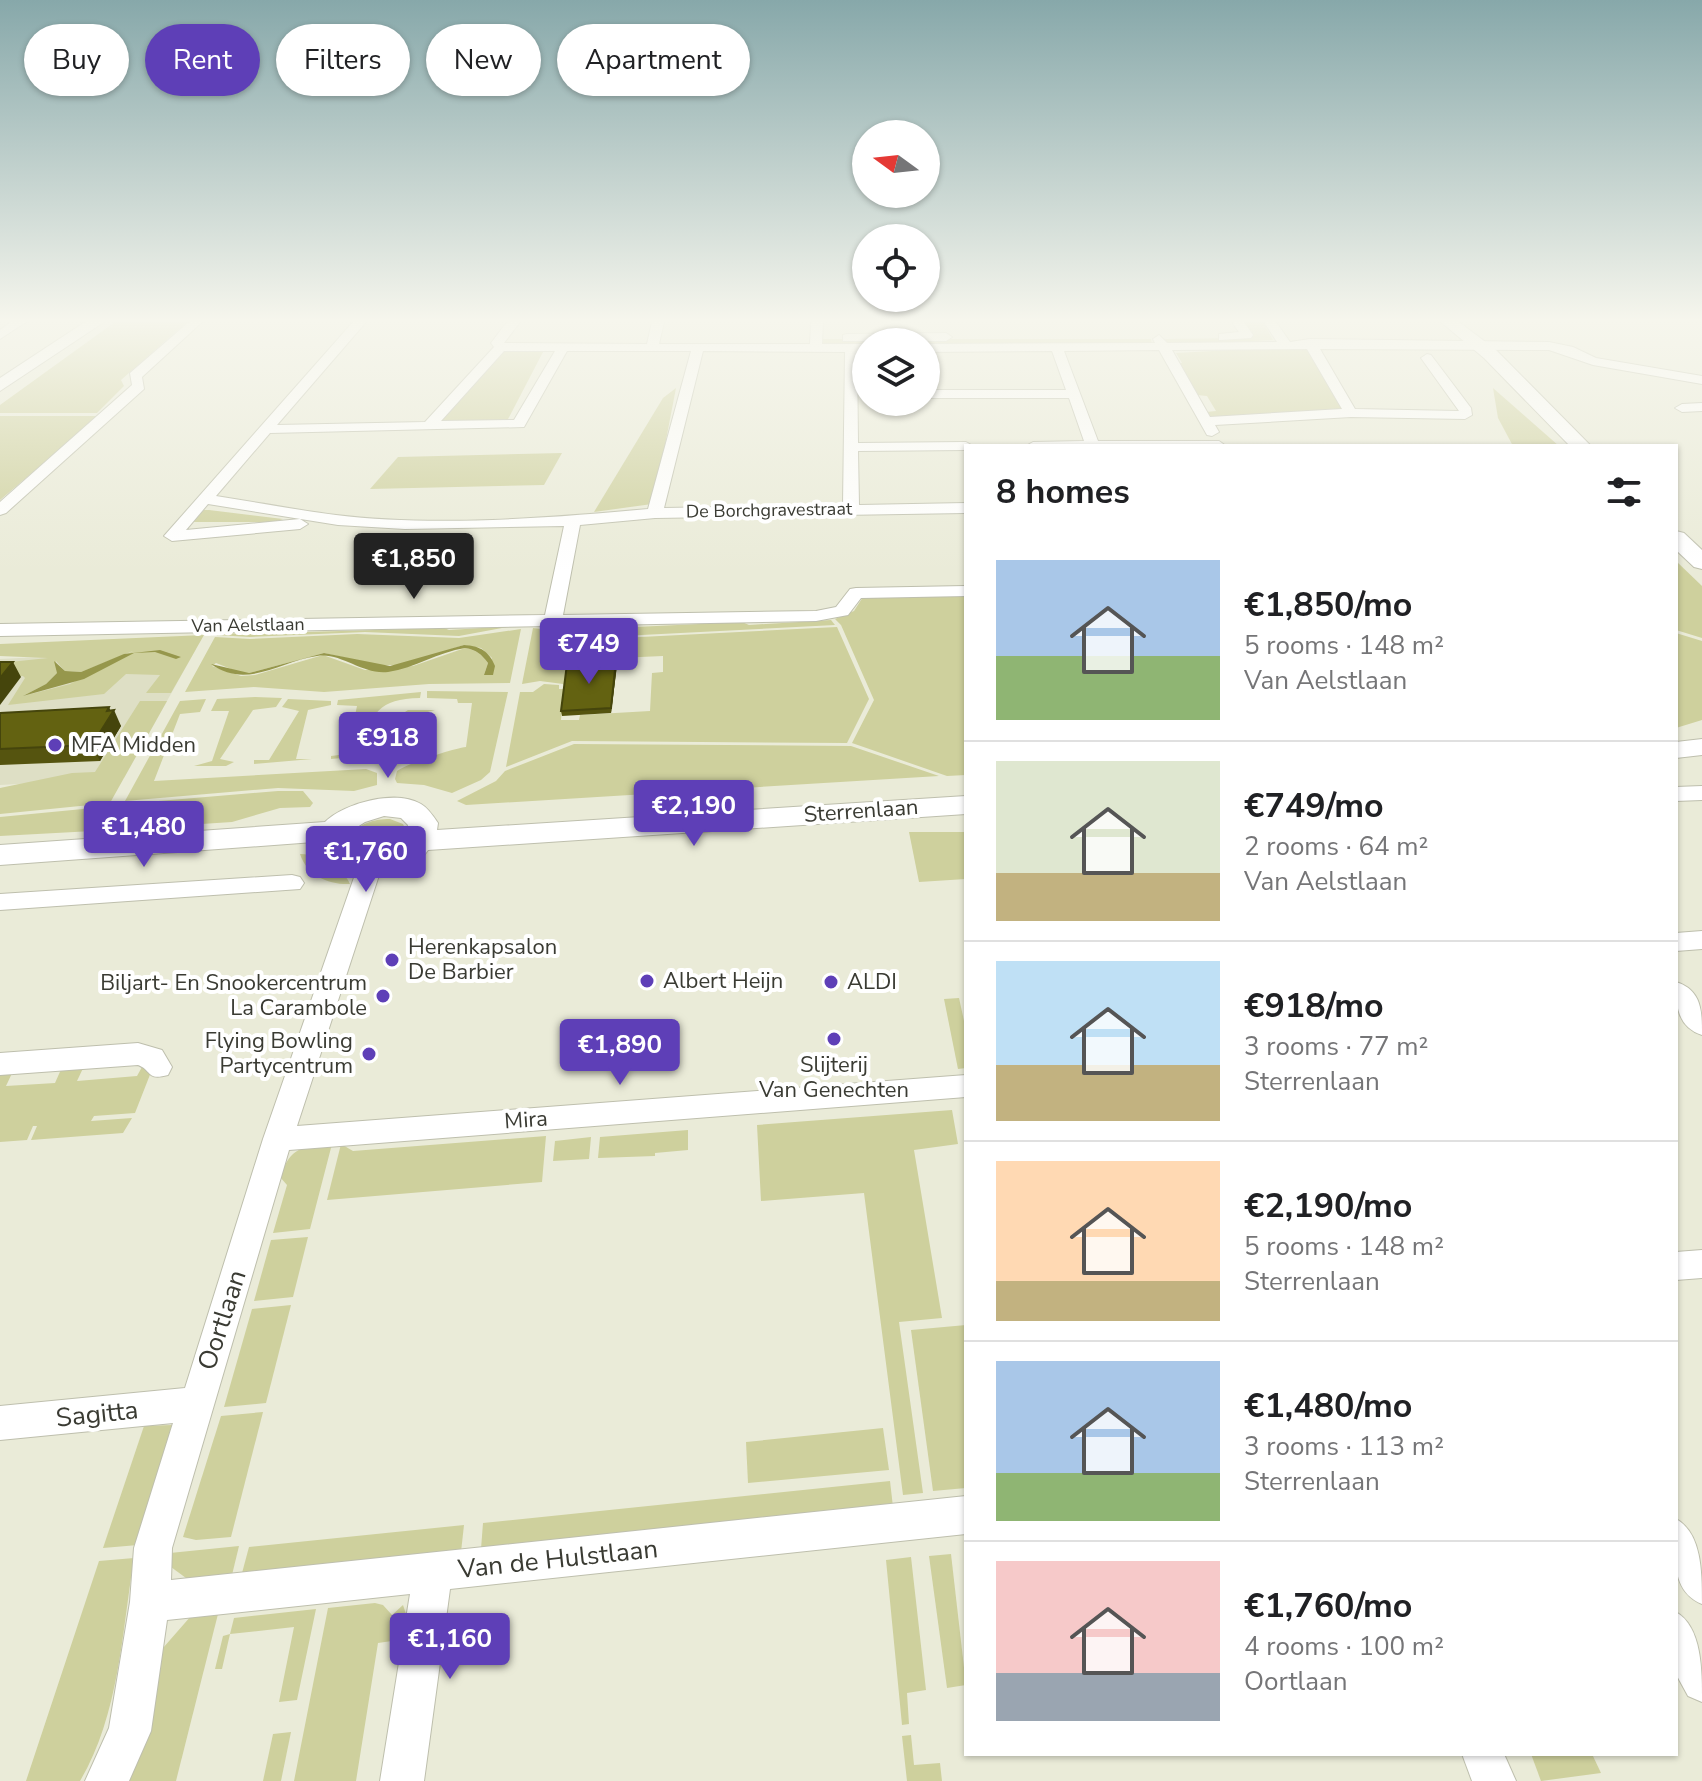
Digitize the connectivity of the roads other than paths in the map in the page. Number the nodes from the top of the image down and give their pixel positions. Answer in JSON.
{"nodes":[{"id":1,"x":120,"y":405,"type":"edge"},
{"id":2,"x":287,"y":405,"type":"edge"},
{"id":3,"x":448,"y":405,"type":"edge"},
{"id":4,"x":530,"y":405,"type":"edge"},
{"id":5,"x":683,"y":405,"type":"edge"},
{"id":6,"x":1078,"y":405,"type":"edge"},
{"id":7,"x":1196,"y":405,"type":"edge"},
{"id":8,"x":1346,"y":405,"type":"edge"},
{"id":9,"x":1462,"y":405,"type":"edge"},
{"id":10,"x":1538,"y":405,"type":"edge"},
{"id":11,"x":1702,"y":407,"type":"edge"},
{"id":12,"x":1682,"y":408,"type":"dead end"},
{"id":13,"x":1351,"y":413,"type":"junction"},
{"id":14,"x":855,"y":416,"type":"edge"},
{"id":15,"x":1205,"y":421,"type":"junction"},
{"id":16,"x":429,"y":426,"type":"junction"},
{"id":17,"x":266,"y":429,"type":"junction"},
{"id":18,"x":1092,"y":444,"type":"edge"},
{"id":19,"x":1219,"y":444,"type":"edge"},
{"id":20,"x":1579,"y":444,"type":"edge"},
{"id":21,"x":964,"y":446,"type":"edge"},
{"id":22,"x":851,"y":447,"type":"junction"},
{"id":23,"x":205,"y":499,"type":"junction"},
{"id":24,"x":851,"y":508,"type":"junction"},
{"id":25,"x":964,"y":508,"type":"edge"},
{"id":26,"x":0,"y":510,"type":"edge"},
{"id":27,"x":655,"y":513,"type":"junction"},
{"id":28,"x":338,"y":520,"type":"junction"},
{"id":29,"x":573,"y":521,"type":"junction"},
{"id":30,"x":1678,"y":540,"type":"edge"},
{"id":31,"x":1702,"y":562,"type":"edge"},
{"id":32,"x":964,"y":591,"type":"edge"},
{"id":33,"x":553,"y":621,"type":"junction"},
{"id":34,"x":0,"y":630,"type":"edge"},
{"id":35,"x":1702,"y":747,"type":"edge"},
{"id":36,"x":1678,"y":750,"type":"edge"},
{"id":37,"x":1702,"y":760,"type":"edge"},
{"id":38,"x":1678,"y":762,"type":"edge"},
{"id":39,"x":1702,"y":793,"type":"edge"},
{"id":40,"x":1678,"y":794,"type":"edge"},
{"id":41,"x":964,"y":795,"type":"edge"},
{"id":42,"x":964,"y":805,"type":"edge"},
{"id":43,"x":422,"y":832,"type":"junction"},
{"id":44,"x":330,"y":838,"type":"junction"},
{"id":45,"x":0,"y":855,"type":"edge"},
{"id":46,"x":0,"y":865,"type":"edge"},
{"id":47,"x":370,"y":866,"type":"junction"},
{"id":48,"x":292,"y":883,"type":"dead end"},
{"id":49,"x":0,"y":902,"type":"edge"},
{"id":50,"x":1702,"y":940,"type":"edge"},
{"id":51,"x":1678,"y":942,"type":"edge"},
{"id":52,"x":1678,"y":995,"type":"edge"},
{"id":53,"x":1702,"y":1025,"type":"edge"},
{"id":54,"x":0,"y":1064,"type":"edge"},
{"id":55,"x":158,"y":1067,"type":"dead end"},
{"id":56,"x":964,"y":1086,"type":"edge"},
{"id":57,"x":278,"y":1139,"type":"junction"},
{"id":58,"x":1702,"y":1264,"type":"edge"},
{"id":59,"x":1678,"y":1266,"type":"edge"},
{"id":60,"x":195,"y":1404,"type":"junction"},
{"id":61,"x":0,"y":1423,"type":"edge"},
{"id":62,"x":964,"y":1515,"type":"edge"},
{"id":63,"x":1678,"y":1542,"type":"edge"},
{"id":64,"x":433,"y":1573,"type":"junction"},
{"id":65,"x":1702,"y":1585,"type":"edge"},
{"id":66,"x":150,"y":1602,"type":"junction"},
{"id":67,"x":1686,"y":1639,"type":"edge"},
{"id":68,"x":1702,"y":1682,"type":"edge"},
{"id":69,"x":1484,"y":1756,"type":"edge"},
{"id":70,"x":107,"y":1781,"type":"edge"},
{"id":71,"x":402,"y":1781,"type":"edge"},
{"id":72,"x":1494,"y":1781,"type":"edge"}],
"edges":[{"from":1,"to":26,"type":"street"},
{"from":2,"to":17,"type":"street"},
{"from":3,"to":16,"type":"street"},
{"from":4,"to":16,"type":"street"},
{"from":5,"to":27,"type":"street"},
{"from":6,"to":18,"type":"street"},
{"from":7,"to":15,"type":"street"},
{"from":8,"to":13,"type":"street"},
{"from":9,"to":13,"type":"street"},
{"from":10,"to":20,"type":"street"},
{"from":11,"to":12,"type":"street"},
{"from":13,"to":15,"type":"street"},
{"from":14,"to":22,"type":"street"},
{"from":15,"to":19,"type":"street"},
{"from":16,"to":17,"type":"street"},
{"from":17,"to":23,"type":"street"},
{"from":21,"to":22,"type":"street"},
{"from":22,"to":24,"type":"street"},
{"from":23,"to":28,"type":"street"},
{"from":23,"to":28,"type":"street"},
{"from":24,"to":25,"type":"street","name":"De Borchgravestraat"},
{"from":24,"to":27,"type":"street","name":"De Borchgravestraat"},
{"from":27,"to":29,"type":"street","name":"De Borchgravestraat"},
{"from":28,"to":29,"type":"street","name":"De Borchgravestraat"},
{"from":29,"to":33,"type":"street"},
{"from":30,"to":31,"type":"street"},
{"from":32,"to":33,"type":"street","name":"Van Aelstlaan"},
{"from":33,"to":34,"type":"street","name":"Van Aelstlaan"},
{"from":35,"to":36,"type":"street"},
{"from":37,"to":38,"type":"street"},
{"from":39,"to":40,"type":"street"},
{"from":41,"to":43,"type":"street","name":"Sterrenlaan"},
{"from":42,"to":43,"type":"street","name":"Sterrenlaan"},
{"from":43,"to":44,"type":"street"},
{"from":43,"to":47,"type":"street"},
{"from":44,"to":45,"type":"street"},
{"from":44,"to":46,"type":"street"},
{"from":44,"to":47,"type":"street"},
{"from":47,"to":57,"type":"street","name":"Oortlaan"},
{"from":48,"to":49,"type":"street"},
{"from":50,"to":51,"type":"street"},
{"from":52,"to":53,"type":"street"},
{"from":54,"to":55,"type":"street"},
{"from":56,"to":57,"type":"street","name":"Mira"},
{"from":57,"to":60,"type":"street","name":"Oortlaan"},
{"from":58,"to":59,"type":"street"},
{"from":60,"to":61,"type":"street","name":"Sagitta"},
{"from":60,"to":66,"type":"street","name":"Oortlaan"},
{"from":62,"to":64,"type":"street","name":"Van de Hulstlaan"},
{"from":63,"to":65,"type":"street"},
{"from":64,"to":66,"type":"street","name":"Van de Hulstlaan"},
{"from":64,"to":71,"type":"street"},
{"from":66,"to":70,"type":"street","name":"Oortlaan"},
{"from":67,"to":68,"type":"street"},
{"from":69,"to":72,"type":"street"}]}
